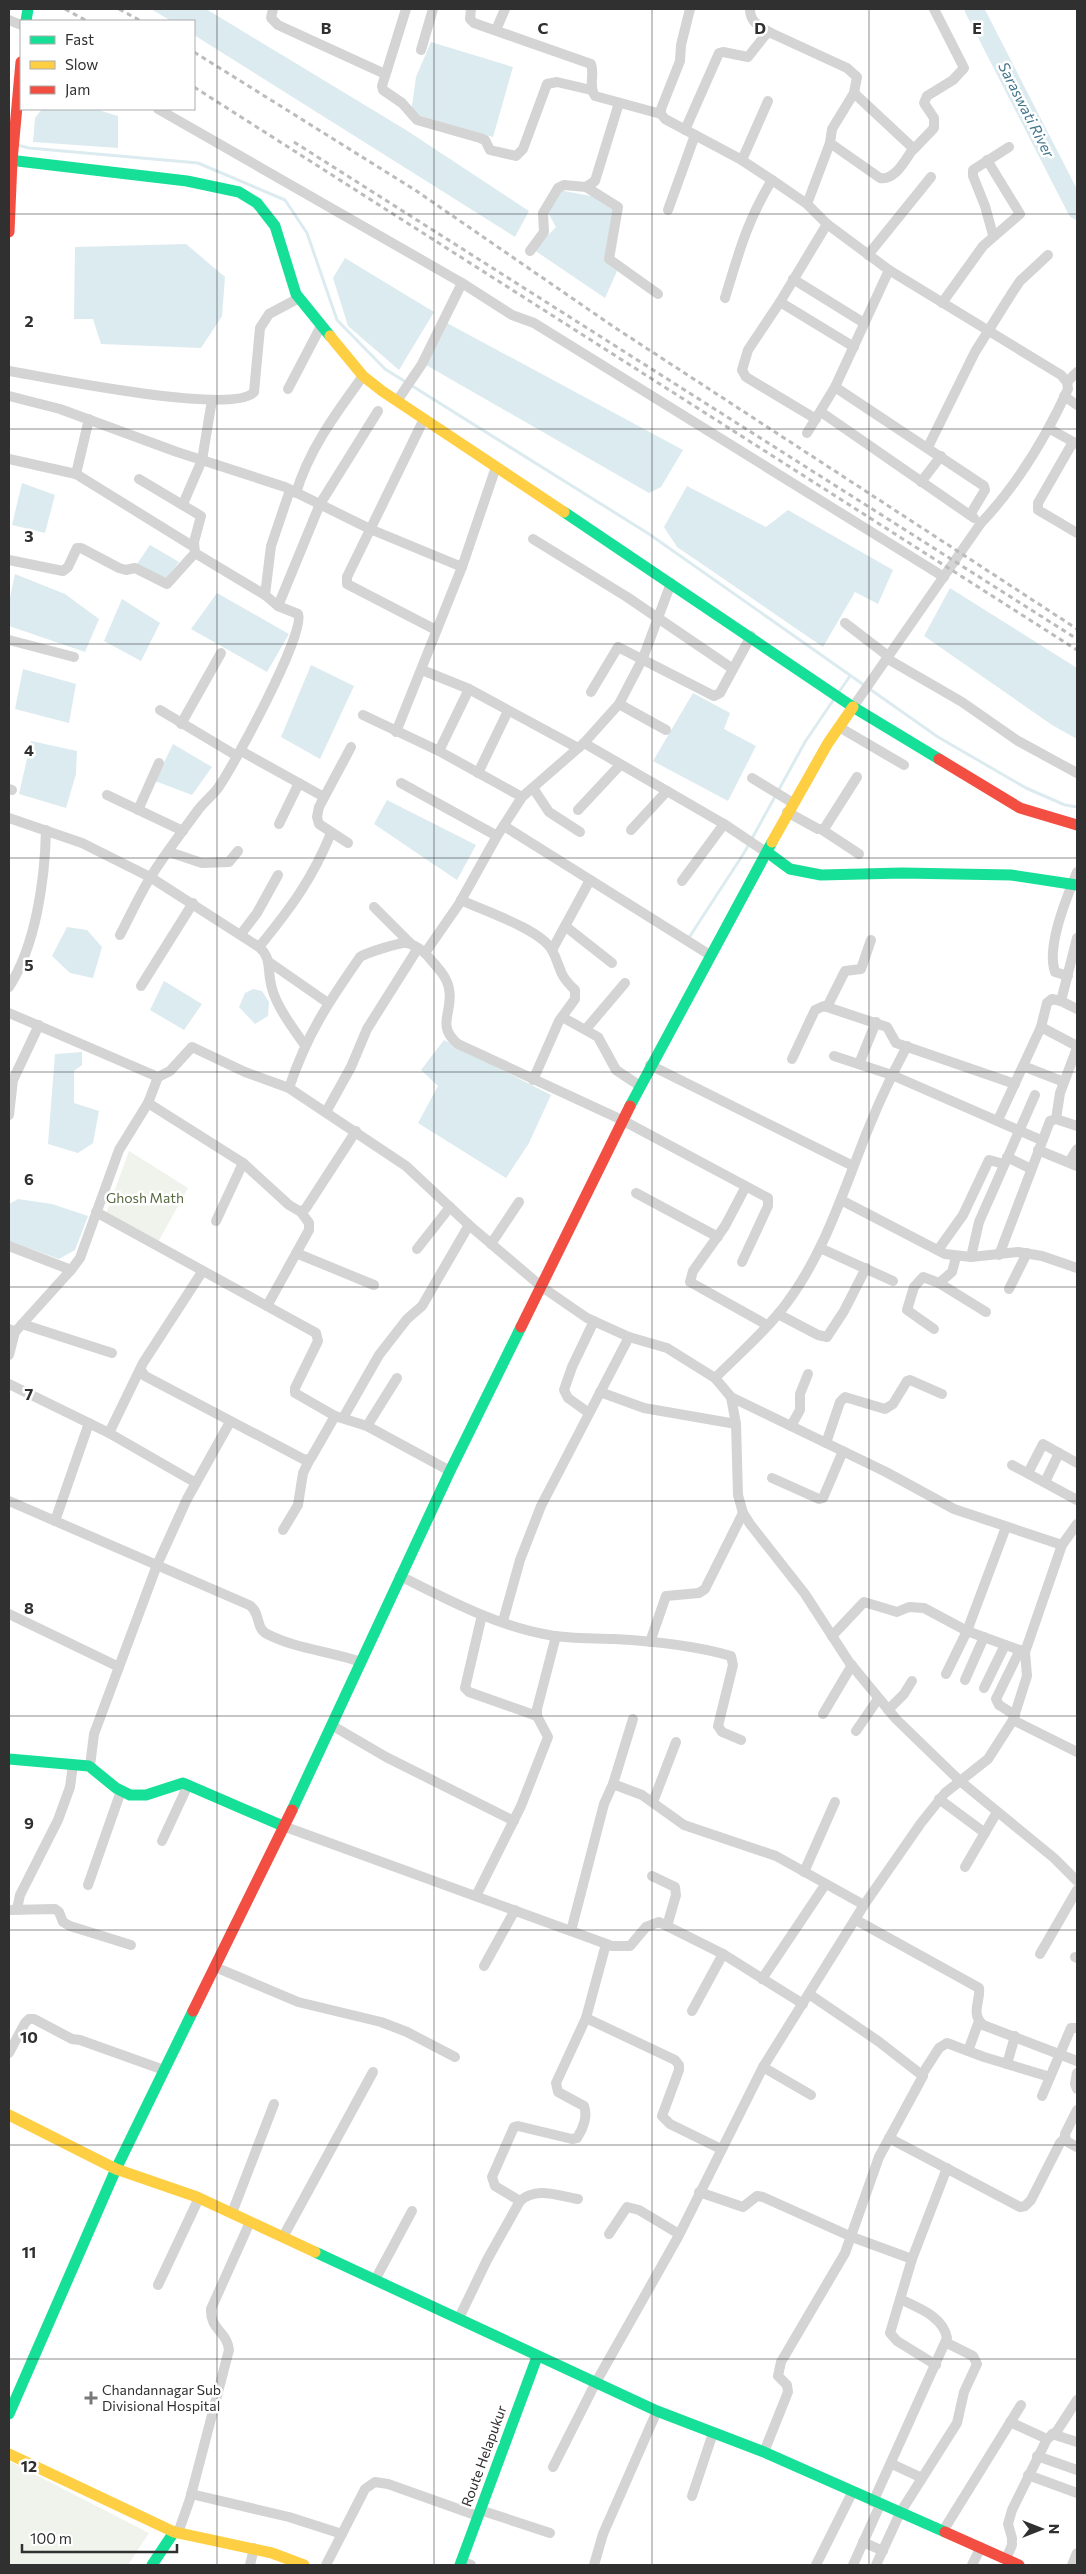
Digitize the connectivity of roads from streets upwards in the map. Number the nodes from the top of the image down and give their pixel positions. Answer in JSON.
{"nodes":[{"id":1,"x":273,"y":9,"type":"edge"},
{"id":2,"x":406,"y":9,"type":"edge"},
{"id":3,"x":433,"y":9,"type":"edge"},
{"id":4,"x":471,"y":9,"type":"edge"},
{"id":5,"x":505,"y":9,"type":"edge"},
{"id":6,"x":690,"y":9,"type":"edge"},
{"id":7,"x":750,"y":9,"type":"edge"},
{"id":8,"x":934,"y":9,"type":"edge"},
{"id":9,"x":496,"y":30,"type":"junction"},
{"id":10,"x":771,"y":33,"type":"junction"},
{"id":11,"x":421,"y":50,"type":"dead end"},
{"id":12,"x":20,"y":72,"type":"edge"},
{"id":13,"x":385,"y":74,"type":"junction"},
{"id":14,"x":592,"y":90,"type":"junction"},
{"id":15,"x":854,"y":92,"type":"junction"},
{"id":16,"x":768,"y":101,"type":"dead end"},
{"id":17,"x":619,"y":104,"type":"junction"},
{"id":18,"x":25,"y":110,"type":"edge"},
{"id":19,"x":160,"y":110,"type":"edge"},
{"id":20,"x":660,"y":114,"type":"junction"},
{"id":21,"x":15,"y":122,"type":"junction"},
{"id":22,"x":685,"y":130,"type":"junction"},
{"id":23,"x":695,"y":135,"type":"junction"},
{"id":24,"x":830,"y":143,"type":"junction"},
{"id":25,"x":1009,"y":147,"type":"dead end"},
{"id":26,"x":913,"y":149,"type":"junction"},
{"id":27,"x":11,"y":158,"type":"edge"},
{"id":28,"x":742,"y":160,"type":"junction"},
{"id":29,"x":987,"y":160,"type":"junction"},
{"id":30,"x":931,"y":177,"type":"dead end"},
{"id":31,"x":772,"y":180,"type":"junction"},
{"id":32,"x":586,"y":187,"type":"junction"},
{"id":33,"x":807,"y":204,"type":"junction"},
{"id":34,"x":668,"y":210,"type":"dead end"},
{"id":35,"x":827,"y":224,"type":"junction"},
{"id":36,"x":9,"y":232,"type":"edge"},
{"id":37,"x":993,"y":235,"type":"junction"},
{"id":38,"x":530,"y":251,"type":"dead end"},
{"id":39,"x":868,"y":255,"type":"junction"},
{"id":40,"x":1048,"y":255,"type":"dead end"},
{"id":41,"x":889,"y":270,"type":"junction"},
{"id":42,"x":794,"y":279,"type":"junction"},
{"id":43,"x":462,"y":283,"type":"junction"},
{"id":44,"x":658,"y":294,"type":"dead end"},
{"id":45,"x":299,"y":298,"type":"junction"},
{"id":46,"x":725,"y":298,"type":"dead end"},
{"id":47,"x":780,"y":302,"type":"junction"},
{"id":48,"x":942,"y":303,"type":"junction"},
{"id":49,"x":864,"y":323,"type":"junction"},
{"id":50,"x":321,"y":326,"type":"junction"},
{"id":51,"x":989,"y":332,"type":"junction"},
{"id":52,"x":854,"y":347,"type":"junction"},
{"id":53,"x":9,"y":370,"type":"edge"},
{"id":54,"x":1077,"y":372,"type":"edge"},
{"id":55,"x":363,"y":376,"type":"junction"},
{"id":56,"x":1067,"y":382,"type":"junction"},
{"id":57,"x":834,"y":387,"type":"junction"},
{"id":58,"x":288,"y":389,"type":"dead end"},
{"id":59,"x":9,"y":396,"type":"edge"},
{"id":60,"x":1064,"y":396,"type":"junction"},
{"id":61,"x":212,"y":400,"type":"junction"},
{"id":62,"x":397,"y":401,"type":"junction"},
{"id":63,"x":1077,"y":405,"type":"edge"},
{"id":64,"x":378,"y":411,"type":"dead end"},
{"id":65,"x":818,"y":416,"type":"junction"},
{"id":66,"x":89,"y":419,"type":"junction"},
{"id":67,"x":424,"y":419,"type":"junction"},
{"id":68,"x":1050,"y":428,"type":"junction"},
{"id":69,"x":807,"y":433,"type":"dead end"},
{"id":70,"x":1075,"y":443,"type":"edge"},
{"id":71,"x":928,"y":447,"type":"junction"},
{"id":72,"x":941,"y":456,"type":"junction"},
{"id":73,"x":9,"y":459,"type":"edge"},
{"id":74,"x":202,"y":460,"type":"junction"},
{"id":75,"x":496,"y":467,"type":"junction"},
{"id":76,"x":76,"y":474,"type":"junction"},
{"id":77,"x":139,"y":479,"type":"dead end"},
{"id":78,"x":921,"y":482,"type":"junction"},
{"id":79,"x":293,"y":491,"type":"junction"},
{"id":80,"x":182,"y":504,"type":"junction"},
{"id":81,"x":320,"y":504,"type":"junction"},
{"id":82,"x":970,"y":515,"type":"junction"},
{"id":83,"x":981,"y":523,"type":"junction"},
{"id":84,"x":370,"y":529,"type":"junction"},
{"id":85,"x":1077,"y":533,"type":"edge"},
{"id":86,"x":533,"y":538,"type":"dead end"},
{"id":87,"x":195,"y":550,"type":"junction"},
{"id":88,"x":9,"y":560,"type":"edge"},
{"id":89,"x":462,"y":567,"type":"junction"},
{"id":90,"x":944,"y":577,"type":"junction"},
{"id":91,"x":671,"y":583,"type":"junction"},
{"id":92,"x":265,"y":595,"type":"junction"},
{"id":93,"x":278,"y":606,"type":"junction"},
{"id":94,"x":656,"y":617,"type":"junction"},
{"id":95,"x":845,"y":623,"type":"dead end"},
{"id":96,"x":436,"y":630,"type":"junction"},
{"id":97,"x":751,"y":636,"type":"junction"},
{"id":98,"x":9,"y":640,"type":"edge"},
{"id":99,"x":221,"y":653,"type":"dead end"},
{"id":100,"x":74,"y":657,"type":"dead end"},
{"id":101,"x":887,"y":657,"type":"junction"},
{"id":102,"x":644,"y":658,"type":"junction"},
{"id":103,"x":733,"y":669,"type":"junction"},
{"id":104,"x":422,"y":670,"type":"junction"},
{"id":105,"x":469,"y":689,"type":"junction"},
{"id":106,"x":591,"y":692,"type":"dead end"},
{"id":107,"x":619,"y":704,"type":"junction"},
{"id":108,"x":853,"y":707,"type":"junction"},
{"id":109,"x":160,"y":710,"type":"dead end"},
{"id":110,"x":508,"y":711,"type":"junction"},
{"id":111,"x":363,"y":715,"type":"dead end"},
{"id":112,"x":181,"y":724,"type":"junction"},
{"id":113,"x":839,"y":728,"type":"junction"},
{"id":114,"x":666,"y":730,"type":"dead end"},
{"id":115,"x":396,"y":732,"type":"junction"},
{"id":116,"x":581,"y":746,"type":"junction"},
{"id":117,"x":351,"y":747,"type":"dead end"},
{"id":118,"x":439,"y":751,"type":"junction"},
{"id":119,"x":239,"y":753,"type":"junction"},
{"id":120,"x":160,"y":763,"type":"dead end"},
{"id":121,"x":620,"y":765,"type":"junction"},
{"id":122,"x":904,"y":765,"type":"dead end"},
{"id":123,"x":478,"y":773,"type":"junction"},
{"id":124,"x":1077,"y":773,"type":"edge"},
{"id":125,"x":857,"y":777,"type":"dead end"},
{"id":126,"x":752,"y":778,"type":"dead end"},
{"id":127,"x":299,"y":783,"type":"junction"},
{"id":128,"x":401,"y":783,"type":"dead end"},
{"id":129,"x":533,"y":788,"type":"junction"},
{"id":130,"x":666,"y":792,"type":"junction"},
{"id":131,"x":107,"y":795,"type":"dead end"},
{"id":132,"x":324,"y":796,"type":"junction"},
{"id":133,"x":522,"y":797,"type":"junction"},
{"id":134,"x":790,"y":808,"type":"junction"},
{"id":135,"x":138,"y":810,"type":"junction"},
{"id":136,"x":578,"y":810,"type":"dead end"},
{"id":137,"x":9,"y":818,"type":"edge"},
{"id":138,"x":279,"y":824,"type":"dead end"},
{"id":139,"x":724,"y":824,"type":"junction"},
{"id":140,"x":1077,"y":825,"type":"edge"},
{"id":141,"x":504,"y":826,"type":"junction"},
{"id":142,"x":821,"y":829,"type":"junction"},
{"id":143,"x":46,"y":830,"type":"junction"},
{"id":144,"x":632,"y":830,"type":"dead end"},
{"id":145,"x":183,"y":831,"type":"junction"},
{"id":146,"x":580,"y":832,"type":"dead end"},
{"id":147,"x":332,"y":834,"type":"junction"},
{"id":148,"x":497,"y":836,"type":"junction"},
{"id":149,"x":348,"y":843,"type":"dead end"},
{"id":150,"x":238,"y":851,"type":"dead end"},
{"id":151,"x":169,"y":852,"type":"junction"},
{"id":152,"x":768,"y":854,"type":"junction"},
{"id":153,"x":859,"y":854,"type":"dead end"},
{"id":154,"x":1077,"y":872,"type":"edge"},
{"id":155,"x":278,"y":875,"type":"dead end"},
{"id":156,"x":150,"y":877,"type":"junction"},
{"id":157,"x":590,"y":880,"type":"junction"},
{"id":158,"x":682,"y":881,"type":"dead end"},
{"id":159,"x":1077,"y":885,"type":"edge"},
{"id":160,"x":461,"y":900,"type":"junction"},
{"id":161,"x":193,"y":903,"type":"junction"},
{"id":162,"x":374,"y":907,"type":"dead end"},
{"id":163,"x":565,"y":926,"type":"junction"},
{"id":164,"x":241,"y":934,"type":"junction"},
{"id":165,"x":120,"y":935,"type":"dead end"},
{"id":166,"x":1077,"y":938,"type":"edge"},
{"id":167,"x":871,"y":940,"type":"dead end"},
{"id":168,"x":260,"y":947,"type":"junction"},
{"id":169,"x":418,"y":948,"type":"junction"},
{"id":170,"x":552,"y":950,"type":"junction"},
{"id":171,"x":710,"y":955,"type":"junction"},
{"id":172,"x":269,"y":962,"type":"junction"},
{"id":173,"x":612,"y":963,"type":"dead end"},
{"id":174,"x":1068,"y":976,"type":"junction"},
{"id":175,"x":10,"y":981,"type":"edge"},
{"id":176,"x":625,"y":983,"type":"dead end"},
{"id":177,"x":141,"y":986,"type":"dead end"},
{"id":178,"x":1062,"y":1001,"type":"junction"},
{"id":179,"x":328,"y":1003,"type":"junction"},
{"id":180,"x":827,"y":1006,"type":"junction"},
{"id":181,"x":1077,"y":1009,"type":"edge"},
{"id":182,"x":9,"y":1013,"type":"edge"},
{"id":183,"x":562,"y":1016,"type":"junction"},
{"id":184,"x":876,"y":1022,"type":"junction"},
{"id":185,"x":39,"y":1025,"type":"junction"},
{"id":186,"x":1042,"y":1026,"type":"junction"},
{"id":187,"x":586,"y":1029,"type":"junction"},
{"id":188,"x":304,"y":1044,"type":"junction"},
{"id":189,"x":907,"y":1046,"type":"junction"},
{"id":190,"x":1077,"y":1047,"type":"edge"},
{"id":191,"x":834,"y":1056,"type":"dead end"},
{"id":192,"x":792,"y":1060,"type":"dead end"},
{"id":193,"x":859,"y":1064,"type":"junction"},
{"id":194,"x":650,"y":1065,"type":"junction"},
{"id":195,"x":1023,"y":1066,"type":"junction"},
{"id":196,"x":892,"y":1075,"type":"junction"},
{"id":197,"x":158,"y":1077,"type":"junction"},
{"id":198,"x":533,"y":1080,"type":"junction"},
{"id":199,"x":1064,"y":1082,"type":"junction"},
{"id":200,"x":1015,"y":1084,"type":"junction"},
{"id":201,"x":640,"y":1086,"type":"junction"},
{"id":202,"x":289,"y":1088,"type":"junction"},
{"id":203,"x":1036,"y":1095,"type":"dead end"},
{"id":204,"x":148,"y":1103,"type":"junction"},
{"id":205,"x":326,"y":1112,"type":"junction"},
{"id":206,"x":9,"y":1115,"type":"edge"},
{"id":207,"x":1056,"y":1119,"type":"junction"},
{"id":208,"x":622,"y":1120,"type":"junction"},
{"id":209,"x":998,"y":1120,"type":"junction"},
{"id":210,"x":1077,"y":1126,"type":"edge"},
{"id":211,"x":1018,"y":1129,"type":"junction"},
{"id":212,"x":356,"y":1131,"type":"junction"},
{"id":213,"x":1040,"y":1145,"type":"junction"},
{"id":214,"x":1077,"y":1149,"type":"edge"},
{"id":215,"x":1006,"y":1160,"type":"junction"},
{"id":216,"x":243,"y":1163,"type":"junction"},
{"id":217,"x":1073,"y":1164,"type":"edge"},
{"id":218,"x":853,"y":1166,"type":"junction"},
{"id":219,"x":1031,"y":1169,"type":"junction"},
{"id":220,"x":745,"y":1188,"type":"junction"},
{"id":221,"x":636,"y":1193,"type":"dead end"},
{"id":222,"x":841,"y":1200,"type":"junction"},
{"id":223,"x":519,"y":1202,"type":"dead end"},
{"id":224,"x":450,"y":1206,"type":"junction"},
{"id":225,"x":96,"y":1212,"type":"junction"},
{"id":226,"x":301,"y":1212,"type":"junction"},
{"id":227,"x":216,"y":1221,"type":"dead end"},
{"id":228,"x":469,"y":1225,"type":"junction"},
{"id":229,"x":718,"y":1237,"type":"junction"},
{"id":230,"x":491,"y":1244,"type":"junction"},
{"id":231,"x":9,"y":1246,"type":"edge"},
{"id":232,"x":820,"y":1248,"type":"junction"},
{"id":233,"x":417,"y":1249,"type":"dead end"},
{"id":234,"x":938,"y":1250,"type":"junction"},
{"id":235,"x":296,"y":1253,"type":"junction"},
{"id":236,"x":1027,"y":1254,"type":"junction"},
{"id":237,"x":999,"y":1255,"type":"junction"},
{"id":238,"x":956,"y":1257,"type":"junction"},
{"id":239,"x":971,"y":1257,"type":"junction"},
{"id":240,"x":742,"y":1262,"type":"dead end"},
{"id":241,"x":866,"y":1268,"type":"junction"},
{"id":242,"x":1077,"y":1268,"type":"edge"},
{"id":243,"x":71,"y":1270,"type":"junction"},
{"id":244,"x":202,"y":1272,"type":"junction"},
{"id":245,"x":893,"y":1281,"type":"dead end"},
{"id":246,"x":939,"y":1283,"type":"junction"},
{"id":247,"x":374,"y":1285,"type":"dead end"},
{"id":248,"x":542,"y":1287,"type":"junction"},
{"id":249,"x":1009,"y":1289,"type":"dead end"},
{"id":250,"x":266,"y":1306,"type":"junction"},
{"id":251,"x":986,"y":1312,"type":"dead end"},
{"id":252,"x":778,"y":1314,"type":"junction"},
{"id":253,"x":594,"y":1321,"type":"junction"},
{"id":254,"x":767,"y":1325,"type":"junction"},
{"id":255,"x":15,"y":1328,"type":"edge"},
{"id":256,"x":934,"y":1329,"type":"dead end"},
{"id":257,"x":629,"y":1336,"type":"junction"},
{"id":258,"x":112,"y":1353,"type":"dead end"},
{"id":259,"x":9,"y":1354,"type":"edge"},
{"id":260,"x":142,"y":1370,"type":"junction"},
{"id":261,"x":808,"y":1374,"type":"dead end"},
{"id":262,"x":397,"y":1378,"type":"dead end"},
{"id":263,"x":716,"y":1378,"type":"junction"},
{"id":264,"x":9,"y":1384,"type":"edge"},
{"id":265,"x":600,"y":1392,"type":"junction"},
{"id":266,"x":942,"y":1394,"type":"dead end"},
{"id":267,"x":731,"y":1397,"type":"junction"},
{"id":268,"x":589,"y":1413,"type":"junction"},
{"id":269,"x":339,"y":1417,"type":"junction"},
{"id":270,"x":230,"y":1422,"type":"junction"},
{"id":271,"x":89,"y":1423,"type":"junction"},
{"id":272,"x":736,"y":1424,"type":"junction"},
{"id":273,"x":366,"y":1426,"type":"junction"},
{"id":274,"x":791,"y":1426,"type":"junction"},
{"id":275,"x":109,"y":1432,"type":"junction"},
{"id":276,"x":826,"y":1443,"type":"junction"},
{"id":277,"x":843,"y":1451,"type":"junction"},
{"id":278,"x":1059,"y":1452,"type":"junction"},
{"id":279,"x":309,"y":1461,"type":"junction"},
{"id":280,"x":1077,"y":1463,"type":"edge"},
{"id":281,"x":1012,"y":1465,"type":"dead end"},
{"id":282,"x":450,"y":1471,"type":"junction"},
{"id":283,"x":1028,"y":1473,"type":"junction"},
{"id":284,"x":772,"y":1478,"type":"dead end"},
{"id":285,"x":1045,"y":1482,"type":"junction"},
{"id":286,"x":196,"y":1483,"type":"junction"},
{"id":287,"x":9,"y":1500,"type":"edge"},
{"id":288,"x":1077,"y":1500,"type":"edge"},
{"id":289,"x":743,"y":1513,"type":"junction"},
{"id":290,"x":55,"y":1522,"type":"junction"},
{"id":291,"x":1077,"y":1524,"type":"edge"},
{"id":292,"x":1006,"y":1526,"type":"junction"},
{"id":293,"x":283,"y":1530,"type":"dead end"},
{"id":294,"x":1062,"y":1545,"type":"junction"},
{"id":295,"x":157,"y":1565,"type":"junction"},
{"id":296,"x":400,"y":1576,"type":"junction"},
{"id":297,"x":9,"y":1614,"type":"edge"},
{"id":298,"x":482,"y":1614,"type":"junction"},
{"id":299,"x":503,"y":1621,"type":"junction"},
{"id":300,"x":967,"y":1631,"type":"junction"},
{"id":301,"x":556,"y":1636,"type":"junction"},
{"id":302,"x":832,"y":1636,"type":"junction"},
{"id":303,"x":984,"y":1637,"type":"junction"},
{"id":304,"x":650,"y":1642,"type":"junction"},
{"id":305,"x":1005,"y":1645,"type":"junction"},
{"id":306,"x":1022,"y":1651,"type":"junction"},
{"id":307,"x":361,"y":1662,"type":"junction"},
{"id":308,"x":852,"y":1665,"type":"junction"},
{"id":309,"x":119,"y":1668,"type":"junction"},
{"id":310,"x":946,"y":1674,"type":"dead end"},
{"id":311,"x":965,"y":1680,"type":"dead end"},
{"id":312,"x":912,"y":1681,"type":"dead end"},
{"id":313,"x":984,"y":1688,"type":"dead end"},
{"id":314,"x":878,"y":1699,"type":"junction"},
{"id":315,"x":888,"y":1710,"type":"junction"},
{"id":316,"x":823,"y":1714,"type":"dead end"},
{"id":317,"x":537,"y":1716,"type":"junction"},
{"id":318,"x":1014,"y":1717,"type":"junction"},
{"id":319,"x":633,"y":1719,"type":"dead end"},
{"id":320,"x":333,"y":1726,"type":"junction"},
{"id":321,"x":856,"y":1731,"type":"dead end"},
{"id":322,"x":741,"y":1740,"type":"dead end"},
{"id":323,"x":676,"y":1742,"type":"dead end"},
{"id":324,"x":1077,"y":1752,"type":"edge"},
{"id":325,"x":9,"y":1761,"type":"edge"},
{"id":326,"x":73,"y":1765,"type":"junction"},
{"id":327,"x":90,"y":1766,"type":"junction"},
{"id":328,"x":960,"y":1781,"type":"junction"},
{"id":329,"x":613,"y":1784,"type":"junction"},
{"id":330,"x":188,"y":1785,"type":"junction"},
{"id":331,"x":121,"y":1791,"type":"junction"},
{"id":332,"x":939,"y":1799,"type":"junction"},
{"id":333,"x":653,"y":1802,"type":"junction"},
{"id":334,"x":835,"y":1802,"type":"dead end"},
{"id":335,"x":998,"y":1812,"type":"junction"},
{"id":336,"x":514,"y":1821,"type":"junction"},
{"id":337,"x":283,"y":1826,"type":"junction"},
{"id":338,"x":985,"y":1833,"type":"junction"},
{"id":339,"x":162,"y":1841,"type":"dead end"},
{"id":340,"x":965,"y":1867,"type":"dead end"},
{"id":341,"x":804,"y":1872,"type":"junction"},
{"id":342,"x":652,"y":1876,"type":"dead end"},
{"id":343,"x":1076,"y":1877,"type":"edge"},
{"id":344,"x":88,"y":1885,"type":"dead end"},
{"id":345,"x":825,"y":1885,"type":"junction"},
{"id":346,"x":1077,"y":1890,"type":"edge"},
{"id":347,"x":476,"y":1896,"type":"junction"},
{"id":348,"x":864,"y":1905,"type":"junction"},
{"id":349,"x":13,"y":1910,"type":"edge"},
{"id":350,"x":515,"y":1910,"type":"junction"},
{"id":351,"x":856,"y":1920,"type":"junction"},
{"id":352,"x":667,"y":1926,"type":"junction"},
{"id":353,"x":571,"y":1931,"type":"junction"},
{"id":354,"x":606,"y":1944,"type":"junction"},
{"id":355,"x":131,"y":1945,"type":"dead end"},
{"id":356,"x":723,"y":1954,"type":"junction"},
{"id":357,"x":1040,"y":1954,"type":"dead end"},
{"id":358,"x":484,"y":1966,"type":"dead end"},
{"id":359,"x":214,"y":1967,"type":"junction"},
{"id":360,"x":762,"y":1979,"type":"junction"},
{"id":361,"x":808,"y":1994,"type":"junction"},
{"id":362,"x":803,"y":2004,"type":"junction"},
{"id":363,"x":692,"y":2011,"type":"dead end"},
{"id":364,"x":586,"y":2018,"type":"junction"},
{"id":365,"x":979,"y":2021,"type":"junction"},
{"id":366,"x":1077,"y":2028,"type":"edge"},
{"id":367,"x":1015,"y":2036,"type":"junction"},
{"id":368,"x":968,"y":2051,"type":"junction"},
{"id":369,"x":9,"y":2053,"type":"edge"},
{"id":370,"x":1059,"y":2053,"type":"junction"},
{"id":371,"x":455,"y":2057,"type":"dead end"},
{"id":372,"x":1077,"y":2061,"type":"edge"},
{"id":373,"x":1007,"y":2064,"type":"junction"},
{"id":374,"x":763,"y":2067,"type":"junction"},
{"id":375,"x":164,"y":2070,"type":"junction"},
{"id":376,"x":373,"y":2072,"type":"dead end"},
{"id":377,"x":1077,"y":2073,"type":"edge"},
{"id":378,"x":923,"y":2074,"type":"junction"},
{"id":379,"x":1050,"y":2077,"type":"junction"},
{"id":380,"x":1077,"y":2089,"type":"edge"},
{"id":381,"x":811,"y":2095,"type":"dead end"},
{"id":382,"x":1042,"y":2096,"type":"dead end"},
{"id":383,"x":274,"y":2104,"type":"dead end"},
{"id":384,"x":1077,"y":2110,"type":"edge"},
{"id":385,"x":9,"y":2116,"type":"edge"},
{"id":386,"x":889,"y":2138,"type":"junction"},
{"id":387,"x":1065,"y":2138,"type":"junction"},
{"id":388,"x":1077,"y":2146,"type":"edge"},
{"id":389,"x":721,"y":2149,"type":"junction"},
{"id":390,"x":946,"y":2168,"type":"junction"},
{"id":391,"x":116,"y":2169,"type":"junction"},
{"id":392,"x":699,"y":2192,"type":"junction"},
{"id":393,"x":199,"y":2198,"type":"junction"},
{"id":394,"x":578,"y":2199,"type":"dead end"},
{"id":395,"x":520,"y":2201,"type":"junction"},
{"id":396,"x":412,"y":2211,"type":"dead end"},
{"id":397,"x":232,"y":2213,"type":"junction"},
{"id":398,"x":250,"y":2222,"type":"junction"},
{"id":399,"x":609,"y":2234,"type":"dead end"},
{"id":400,"x":679,"y":2234,"type":"junction"},
{"id":401,"x":283,"y":2237,"type":"junction"},
{"id":402,"x":852,"y":2237,"type":"junction"},
{"id":403,"x":912,"y":2259,"type":"junction"},
{"id":404,"x":376,"y":2280,"type":"junction"},
{"id":405,"x":158,"y":2285,"type":"dead end"},
{"id":406,"x":900,"y":2300,"type":"junction"},
{"id":407,"x":459,"y":2318,"type":"junction"},
{"id":408,"x":946,"y":2343,"type":"junction"},
{"id":409,"x":537,"y":2357,"type":"junction"},
{"id":410,"x":936,"y":2365,"type":"junction"},
{"id":411,"x":595,"y":2384,"type":"junction"},
{"id":412,"x":1077,"y":2400,"type":"edge"},
{"id":413,"x":1021,"y":2405,"type":"dead end"},
{"id":414,"x":657,"y":2411,"type":"junction"},
{"id":415,"x":9,"y":2414,"type":"edge"},
{"id":416,"x":1010,"y":2422,"type":"junction"},
{"id":417,"x":713,"y":2433,"type":"junction"},
{"id":418,"x":1049,"y":2436,"type":"junction"},
{"id":419,"x":1077,"y":2442,"type":"edge"},
{"id":420,"x":764,"y":2452,"type":"junction"},
{"id":421,"x":9,"y":2454,"type":"edge"},
{"id":422,"x":1037,"y":2456,"type":"junction"},
{"id":423,"x":892,"y":2464,"type":"junction"},
{"id":424,"x":553,"y":2467,"type":"dead end"},
{"id":425,"x":1077,"y":2470,"type":"edge"},
{"id":426,"x":1028,"y":2475,"type":"junction"},
{"id":427,"x":922,"y":2478,"type":"junction"},
{"id":428,"x":852,"y":2493,"type":"junction"},
{"id":429,"x":1077,"y":2493,"type":"edge"},
{"id":430,"x":191,"y":2494,"type":"junction"},
{"id":431,"x":692,"y":2496,"type":"dead end"},
{"id":432,"x":877,"y":2504,"type":"junction"},
{"id":433,"x":900,"y":2512,"type":"junction"},
{"id":434,"x":479,"y":2513,"type":"junction"},
{"id":435,"x":943,"y":2531,"type":"junction"},
{"id":436,"x":176,"y":2532,"type":"junction"},
{"id":437,"x":550,"y":2533,"type":"dead end"},
{"id":438,"x":342,"y":2534,"type":"junction"},
{"id":439,"x":863,"y":2542,"type":"junction"},
{"id":440,"x":981,"y":2547,"type":"junction"},
{"id":441,"x":254,"y":2548,"type":"junction"},
{"id":442,"x":883,"y":2551,"type":"junction"},
{"id":443,"x":1077,"y":2553,"type":"edge"},
{"id":444,"x":1006,"y":2559,"type":"junction"},
{"id":445,"x":286,"y":2562,"type":"edge"},
{"id":446,"x":464,"y":2564,"type":"edge"},
{"id":447,"x":152,"y":2565,"type":"edge"},
{"id":448,"x":250,"y":2565,"type":"edge"},
{"id":449,"x":304,"y":2565,"type":"edge"},
{"id":450,"x":326,"y":2565,"type":"edge"},
{"id":451,"x":594,"y":2565,"type":"edge"},
{"id":452,"x":816,"y":2565,"type":"edge"},
{"id":453,"x":853,"y":2565,"type":"edge"},
{"id":454,"x":876,"y":2565,"type":"edge"},
{"id":455,"x":972,"y":2565,"type":"edge"},
{"id":456,"x":1019,"y":2565,"type":"edge"},
{"id":457,"x":1072,"y":2565,"type":"edge"}],
"edges":[{"from":1,"to":13,"type":"street"},
{"from":2,"to":13,"type":"street"},
{"from":3,"to":11,"type":"street"},
{"from":4,"to":9,"type":"street"},
{"from":5,"to":9,"type":"street"},
{"from":6,"to":20,"type":"street"},
{"from":7,"to":10,"type":"street"},
{"from":8,"to":26,"type":"street"},
{"from":9,"to":14,"type":"street"},
{"from":10,"to":15,"type":"street"},
{"from":10,"to":22,"type":"street"},
{"from":12,"to":21,"type":"street"},
{"from":13,"to":14,"type":"street"},
{"from":14,"to":17,"type":"street"},
{"from":15,"to":24,"type":"street"},
{"from":15,"to":26,"type":"street"},
{"from":16,"to":28,"type":"street"},
{"from":17,"to":20,"type":"street"},
{"from":17,"to":32,"type":"street"},
{"from":18,"to":21,"type":"street"},
{"from":19,"to":43,"type":"street"},
{"from":20,"to":22,"type":"street"},
{"from":21,"to":27,"type":"street"},
{"from":22,"to":23,"type":"street"},
{"from":23,"to":28,"type":"street"},
{"from":23,"to":34,"type":"street"},
{"from":24,"to":26,"type":"street"},
{"from":24,"to":33,"type":"street"},
{"from":25,"to":29,"type":"street"},
{"from":27,"to":36,"type":"street"},
{"from":27,"to":45,"type":"street"},
{"from":28,"to":31,"type":"street"},
{"from":29,"to":37,"type":"street"},
{"from":29,"to":37,"type":"street"},
{"from":30,"to":39,"type":"street"},
{"from":31,"to":33,"type":"street"},
{"from":31,"to":46,"type":"street"},
{"from":32,"to":38,"type":"street"},
{"from":32,"to":44,"type":"street"},
{"from":33,"to":35,"type":"street"},
{"from":35,"to":39,"type":"street"},
{"from":35,"to":42,"type":"street"},
{"from":37,"to":48,"type":"street"},
{"from":39,"to":41,"type":"street"},
{"from":40,"to":51,"type":"street"},
{"from":41,"to":48,"type":"street"},
{"from":41,"to":49,"type":"street"},
{"from":42,"to":47,"type":"street"},
{"from":42,"to":49,"type":"street"},
{"from":43,"to":62,"type":"street"},
{"from":43,"to":90,"type":"street"},
{"from":45,"to":50,"type":"street"},
{"from":45,"to":61,"type":"street"},
{"from":47,"to":52,"type":"street"},
{"from":47,"to":65,"type":"street"},
{"from":48,"to":51,"type":"street"},
{"from":49,"to":52,"type":"street"},
{"from":50,"to":55,"type":"street"},
{"from":50,"to":58,"type":"street"},
{"from":51,"to":56,"type":"street"},
{"from":51,"to":71,"type":"street"},
{"from":52,"to":57,"type":"street"},
{"from":53,"to":61,"type":"street"},
{"from":54,"to":56,"type":"street"},
{"from":55,"to":62,"type":"street"},
{"from":55,"to":79,"type":"street"},
{"from":56,"to":60,"type":"street"},
{"from":57,"to":65,"type":"street"},
{"from":57,"to":71,"type":"street"},
{"from":59,"to":66,"type":"street"},
{"from":60,"to":63,"type":"street"},
{"from":60,"to":68,"type":"street"},
{"from":61,"to":74,"type":"street"},
{"from":62,"to":67,"type":"street"},
{"from":64,"to":81,"type":"street"},
{"from":65,"to":69,"type":"street"},
{"from":65,"to":78,"type":"street"},
{"from":66,"to":74,"type":"street"},
{"from":66,"to":76,"type":"street"},
{"from":67,"to":75,"type":"street"},
{"from":67,"to":84,"type":"street"},
{"from":68,"to":70,"type":"street"},
{"from":68,"to":83,"type":"street"},
{"from":70,"to":85,"type":"street"},
{"from":71,"to":72,"type":"street"},
{"from":72,"to":78,"type":"street"},
{"from":72,"to":82,"type":"street"},
{"from":73,"to":76,"type":"street"},
{"from":74,"to":79,"type":"street"},
{"from":74,"to":80,"type":"street"},
{"from":75,"to":89,"type":"street"},
{"from":75,"to":91,"type":"street"},
{"from":76,"to":87,"type":"street"},
{"from":77,"to":80,"type":"street"},
{"from":78,"to":82,"type":"street"},
{"from":79,"to":81,"type":"street"},
{"from":79,"to":92,"type":"street"},
{"from":80,"to":87,"type":"street"},
{"from":81,"to":84,"type":"street"},
{"from":81,"to":93,"type":"street"},
{"from":82,"to":83,"type":"street"},
{"from":83,"to":90,"type":"street"},
{"from":84,"to":89,"type":"street"},
{"from":84,"to":96,"type":"street"},
{"from":86,"to":94,"type":"street"},
{"from":87,"to":88,"type":"street"},
{"from":87,"to":92,"type":"street"},
{"from":89,"to":96,"type":"street"},
{"from":90,"to":101,"type":"street"},
{"from":91,"to":94,"type":"street"},
{"from":91,"to":97,"type":"street"},
{"from":92,"to":93,"type":"street"},
{"from":93,"to":119,"type":"street"},
{"from":94,"to":102,"type":"street"},
{"from":94,"to":103,"type":"street"},
{"from":95,"to":101,"type":"street"},
{"from":96,"to":104,"type":"street"},
{"from":97,"to":103,"type":"street"},
{"from":97,"to":108,"type":"street"},
{"from":98,"to":100,"type":"street"},
{"from":99,"to":112,"type":"street"},
{"from":101,"to":108,"type":"street"},
{"from":101,"to":124,"type":"street"},
{"from":102,"to":103,"type":"street"},
{"from":102,"to":106,"type":"street"},
{"from":102,"to":107,"type":"street"},
{"from":104,"to":105,"type":"street"},
{"from":104,"to":115,"type":"street"},
{"from":105,"to":110,"type":"street"},
{"from":105,"to":118,"type":"street"},
{"from":107,"to":114,"type":"street"},
{"from":107,"to":116,"type":"street"},
{"from":108,"to":113,"type":"street"},
{"from":108,"to":140,"type":"street"},
{"from":109,"to":112,"type":"street"},
{"from":110,"to":116,"type":"street"},
{"from":110,"to":123,"type":"street"},
{"from":111,"to":115,"type":"street"},
{"from":112,"to":119,"type":"street"},
{"from":113,"to":122,"type":"street"},
{"from":113,"to":134,"type":"street"},
{"from":115,"to":118,"type":"street"},
{"from":116,"to":121,"type":"street"},
{"from":116,"to":129,"type":"street"},
{"from":117,"to":132,"type":"street"},
{"from":118,"to":123,"type":"street"},
{"from":119,"to":127,"type":"street"},
{"from":119,"to":145,"type":"street"},
{"from":120,"to":135,"type":"street"},
{"from":121,"to":130,"type":"street"},
{"from":121,"to":136,"type":"street"},
{"from":123,"to":133,"type":"street"},
{"from":125,"to":142,"type":"street"},
{"from":126,"to":134,"type":"street"},
{"from":127,"to":132,"type":"street"},
{"from":127,"to":138,"type":"street"},
{"from":128,"to":148,"type":"street"},
{"from":129,"to":133,"type":"street"},
{"from":129,"to":146,"type":"street"},
{"from":130,"to":139,"type":"street"},
{"from":130,"to":144,"type":"street"},
{"from":131,"to":135,"type":"street"},
{"from":132,"to":147,"type":"street"},
{"from":133,"to":141,"type":"street"},
{"from":134,"to":142,"type":"street"},
{"from":134,"to":152,"type":"street"},
{"from":135,"to":145,"type":"street"},
{"from":137,"to":143,"type":"street"},
{"from":139,"to":152,"type":"street"},
{"from":139,"to":158,"type":"street"},
{"from":141,"to":148,"type":"street"},
{"from":141,"to":157,"type":"street"},
{"from":142,"to":153,"type":"street"},
{"from":143,"to":156,"type":"street"},
{"from":143,"to":175,"type":"street"},
{"from":145,"to":151,"type":"street"},
{"from":147,"to":149,"type":"street"},
{"from":147,"to":168,"type":"street"},
{"from":148,"to":160,"type":"street"},
{"from":150,"to":151,"type":"street"},
{"from":151,"to":156,"type":"street"},
{"from":152,"to":159,"type":"street","bridge":true},
{"from":152,"to":171,"type":"street"},
{"from":154,"to":174,"type":"street"},
{"from":155,"to":164,"type":"street"},
{"from":156,"to":161,"type":"street"},
{"from":156,"to":165,"type":"street"},
{"from":157,"to":163,"type":"street"},
{"from":157,"to":171,"type":"street"},
{"from":160,"to":169,"type":"street"},
{"from":160,"to":170,"type":"street"},
{"from":161,"to":164,"type":"street"},
{"from":161,"to":177,"type":"street"},
{"from":162,"to":169,"type":"street"},
{"from":163,"to":170,"type":"street"},
{"from":163,"to":173,"type":"street"},
{"from":164,"to":168,"type":"street"},
{"from":166,"to":174,"type":"street"},
{"from":167,"to":180,"type":"street"},
{"from":168,"to":172,"type":"street"},
{"from":169,"to":179,"type":"street"},
{"from":169,"to":198,"type":"street"},
{"from":169,"to":205,"type":"street"},
{"from":170,"to":183,"type":"street"},
{"from":171,"to":194,"type":"street"},
{"from":172,"to":179,"type":"street"},
{"from":172,"to":188,"type":"street"},
{"from":174,"to":178,"type":"street"},
{"from":176,"to":187,"type":"street"},
{"from":178,"to":181,"type":"street"},
{"from":178,"to":186,"type":"street"},
{"from":179,"to":188,"type":"street"},
{"from":180,"to":184,"type":"street"},
{"from":180,"to":192,"type":"street"},
{"from":182,"to":185,"type":"street"},
{"from":183,"to":187,"type":"street"},
{"from":183,"to":198,"type":"street"},
{"from":184,"to":189,"type":"street"},
{"from":184,"to":193,"type":"street"},
{"from":185,"to":197,"type":"street"},
{"from":185,"to":206,"type":"street"},
{"from":186,"to":190,"type":"street"},
{"from":186,"to":195,"type":"street"},
{"from":187,"to":201,"type":"street"},
{"from":188,"to":202,"type":"street"},
{"from":189,"to":196,"type":"street"},
{"from":189,"to":200,"type":"street"},
{"from":190,"to":199,"type":"street"},
{"from":191,"to":193,"type":"street"},
{"from":193,"to":196,"type":"street"},
{"from":194,"to":201,"type":"street"},
{"from":194,"to":218,"type":"street"},
{"from":195,"to":199,"type":"street"},
{"from":195,"to":200,"type":"street"},
{"from":196,"to":209,"type":"street"},
{"from":196,"to":218,"type":"street"},
{"from":197,"to":202,"type":"street"},
{"from":197,"to":204,"type":"street"},
{"from":198,"to":208,"type":"street"},
{"from":199,"to":207,"type":"street"},
{"from":200,"to":209,"type":"street"},
{"from":201,"to":208,"type":"street"},
{"from":202,"to":205,"type":"street"},
{"from":203,"to":211,"type":"street"},
{"from":204,"to":216,"type":"street"},
{"from":204,"to":225,"type":"street"},
{"from":205,"to":212,"type":"street"},
{"from":207,"to":210,"type":"street"},
{"from":207,"to":213,"type":"street"},
{"from":208,"to":220,"type":"street"},
{"from":208,"to":248,"type":"street"},
{"from":209,"to":211,"type":"street"},
{"from":211,"to":213,"type":"street"},
{"from":211,"to":215,"type":"street"},
{"from":212,"to":224,"type":"street"},
{"from":212,"to":226,"type":"street"},
{"from":213,"to":217,"type":"street"},
{"from":213,"to":219,"type":"street"},
{"from":214,"to":217,"type":"street"},
{"from":215,"to":219,"type":"street"},
{"from":215,"to":234,"type":"street"},
{"from":215,"to":239,"type":"street"},
{"from":216,"to":226,"type":"street"},
{"from":216,"to":227,"type":"street"},
{"from":218,"to":222,"type":"street"},
{"from":219,"to":237,"type":"street"},
{"from":220,"to":229,"type":"street"},
{"from":220,"to":240,"type":"street"},
{"from":221,"to":229,"type":"street"},
{"from":222,"to":232,"type":"street"},
{"from":222,"to":234,"type":"street"},
{"from":223,"to":230,"type":"street"},
{"from":224,"to":228,"type":"street"},
{"from":224,"to":233,"type":"street"},
{"from":225,"to":243,"type":"street"},
{"from":225,"to":244,"type":"street"},
{"from":226,"to":235,"type":"street"},
{"from":228,"to":230,"type":"street"},
{"from":228,"to":269,"type":"street"},
{"from":229,"to":254,"type":"street"},
{"from":230,"to":248,"type":"street"},
{"from":231,"to":243,"type":"street"},
{"from":232,"to":241,"type":"street"},
{"from":232,"to":252,"type":"street"},
{"from":234,"to":238,"type":"street"},
{"from":235,"to":247,"type":"street"},
{"from":235,"to":250,"type":"street"},
{"from":236,"to":237,"type":"street"},
{"from":236,"to":242,"type":"street"},
{"from":236,"to":249,"type":"street"},
{"from":237,"to":239,"type":"street"},
{"from":238,"to":239,"type":"street"},
{"from":238,"to":246,"type":"street"},
{"from":241,"to":245,"type":"street"},
{"from":241,"to":252,"type":"street"},
{"from":243,"to":255,"type":"street"},
{"from":244,"to":250,"type":"street"},
{"from":244,"to":260,"type":"street"},
{"from":246,"to":251,"type":"street"},
{"from":246,"to":256,"type":"street"},
{"from":248,"to":253,"type":"street"},
{"from":248,"to":282,"type":"street"},
{"from":250,"to":269,"type":"street"},
{"from":252,"to":254,"type":"street"},
{"from":253,"to":257,"type":"street"},
{"from":253,"to":268,"type":"street"},
{"from":254,"to":263,"type":"street"},
{"from":255,"to":258,"type":"street"},
{"from":255,"to":259,"type":"street"},
{"from":257,"to":263,"type":"street"},
{"from":257,"to":265,"type":"street"},
{"from":260,"to":270,"type":"street"},
{"from":260,"to":275,"type":"street"},
{"from":261,"to":274,"type":"street"},
{"from":262,"to":273,"type":"street"},
{"from":263,"to":267,"type":"street"},
{"from":264,"to":271,"type":"street"},
{"from":265,"to":268,"type":"street"},
{"from":265,"to":272,"type":"street"},
{"from":266,"to":276,"type":"street"},
{"from":267,"to":272,"type":"street"},
{"from":267,"to":274,"type":"street"},
{"from":268,"to":299,"type":"street"},
{"from":269,"to":273,"type":"street"},
{"from":269,"to":279,"type":"street"},
{"from":270,"to":279,"type":"street"},
{"from":270,"to":286,"type":"street"},
{"from":271,"to":275,"type":"street"},
{"from":271,"to":290,"type":"street"},
{"from":272,"to":289,"type":"street"},
{"from":273,"to":282,"type":"street"},
{"from":274,"to":276,"type":"street"},
{"from":275,"to":286,"type":"street"},
{"from":276,"to":277,"type":"street"},
{"from":277,"to":284,"type":"street"},
{"from":277,"to":292,"type":"street"},
{"from":278,"to":280,"type":"street"},
{"from":278,"to":283,"type":"street"},
{"from":278,"to":285,"type":"street"},
{"from":279,"to":293,"type":"street"},
{"from":281,"to":283,"type":"street"},
{"from":282,"to":296,"type":"street"},
{"from":283,"to":285,"type":"street"},
{"from":285,"to":288,"type":"street"},
{"from":286,"to":295,"type":"street"},
{"from":287,"to":290,"type":"street"},
{"from":289,"to":302,"type":"street"},
{"from":289,"to":304,"type":"street"},
{"from":290,"to":295,"type":"street"},
{"from":291,"to":294,"type":"street"},
{"from":292,"to":294,"type":"street"},
{"from":292,"to":300,"type":"street"},
{"from":294,"to":306,"type":"street"},
{"from":295,"to":307,"type":"street"},
{"from":295,"to":309,"type":"street"},
{"from":296,"to":298,"type":"street"},
{"from":296,"to":307,"type":"street"},
{"from":297,"to":309,"type":"street"},
{"from":298,"to":299,"type":"street"},
{"from":298,"to":317,"type":"street"},
{"from":299,"to":301,"type":"street"},
{"from":300,"to":302,"type":"street"},
{"from":300,"to":303,"type":"street"},
{"from":300,"to":310,"type":"street"},
{"from":301,"to":304,"type":"street"},
{"from":301,"to":317,"type":"street"},
{"from":302,"to":308,"type":"street"},
{"from":303,"to":305,"type":"street"},
{"from":303,"to":311,"type":"street"},
{"from":304,"to":322,"type":"street"},
{"from":305,"to":306,"type":"street"},
{"from":305,"to":313,"type":"street"},
{"from":306,"to":318,"type":"street"},
{"from":306,"to":318,"type":"street"},
{"from":307,"to":320,"type":"street"},
{"from":308,"to":314,"type":"street"},
{"from":308,"to":316,"type":"street"},
{"from":309,"to":327,"type":"street"},
{"from":312,"to":315,"type":"street"},
{"from":314,"to":315,"type":"street"},
{"from":314,"to":321,"type":"street"},
{"from":315,"to":328,"type":"street"},
{"from":317,"to":336,"type":"street"},
{"from":318,"to":324,"type":"street"},
{"from":318,"to":328,"type":"street"},
{"from":319,"to":329,"type":"street"},
{"from":320,"to":336,"type":"street"},
{"from":320,"to":337,"type":"street"},
{"from":323,"to":333,"type":"street"},
{"from":325,"to":326,"type":"street"},
{"from":326,"to":327,"type":"street"},
{"from":326,"to":349,"type":"street"},
{"from":327,"to":331,"type":"street"},
{"from":328,"to":332,"type":"street"},
{"from":328,"to":335,"type":"street"},
{"from":329,"to":333,"type":"street"},
{"from":329,"to":353,"type":"street"},
{"from":330,"to":331,"type":"street"},
{"from":330,"to":337,"type":"street"},
{"from":330,"to":339,"type":"street"},
{"from":331,"to":344,"type":"street"},
{"from":332,"to":338,"type":"street"},
{"from":332,"to":348,"type":"street"},
{"from":333,"to":341,"type":"street"},
{"from":334,"to":341,"type":"street"},
{"from":335,"to":338,"type":"street"},
{"from":335,"to":343,"type":"street"},
{"from":336,"to":347,"type":"street"},
{"from":337,"to":347,"type":"street"},
{"from":337,"to":359,"type":"street"},
{"from":338,"to":340,"type":"street"},
{"from":341,"to":345,"type":"street"},
{"from":342,"to":352,"type":"street"},
{"from":345,"to":348,"type":"street"},
{"from":345,"to":360,"type":"street"},
{"from":346,"to":357,"type":"street"},
{"from":347,"to":350,"type":"street"},
{"from":348,"to":351,"type":"street"},
{"from":349,"to":355,"type":"street"},
{"from":350,"to":353,"type":"street"},
{"from":350,"to":358,"type":"street"},
{"from":351,"to":361,"type":"street"},
{"from":351,"to":365,"type":"street"},
{"from":352,"to":354,"type":"street"},
{"from":352,"to":356,"type":"street"},
{"from":353,"to":354,"type":"street"},
{"from":354,"to":364,"type":"street"},
{"from":356,"to":360,"type":"street"},
{"from":356,"to":363,"type":"street"},
{"from":359,"to":371,"type":"street"},
{"from":359,"to":375,"type":"street"},
{"from":360,"to":362,"type":"street"},
{"from":361,"to":362,"type":"street"},
{"from":361,"to":378,"type":"street"},
{"from":362,"to":374,"type":"street"},
{"from":364,"to":389,"type":"street"},
{"from":364,"to":395,"type":"street"},
{"from":365,"to":367,"type":"street"},
{"from":365,"to":368,"type":"street"},
{"from":366,"to":370,"type":"street"},
{"from":367,"to":370,"type":"street"},
{"from":367,"to":373,"type":"street"},
{"from":368,"to":373,"type":"street"},
{"from":368,"to":378,"type":"street"},
{"from":369,"to":375,"type":"street"},
{"from":370,"to":372,"type":"street"},
{"from":370,"to":379,"type":"street"},
{"from":373,"to":379,"type":"street"},
{"from":374,"to":381,"type":"street"},
{"from":374,"to":389,"type":"street"},
{"from":375,"to":391,"type":"street"},
{"from":376,"to":401,"type":"street"},
{"from":377,"to":380,"type":"street"},
{"from":378,"to":386,"type":"street"},
{"from":379,"to":382,"type":"street"},
{"from":383,"to":397,"type":"street"},
{"from":384,"to":387,"type":"street"},
{"from":385,"to":391,"type":"street"},
{"from":386,"to":390,"type":"street"},
{"from":386,"to":402,"type":"street"},
{"from":387,"to":388,"type":"street"},
{"from":387,"to":390,"type":"street"},
{"from":389,"to":392,"type":"street"},
{"from":390,"to":403,"type":"street"},
{"from":391,"to":393,"type":"street"},
{"from":391,"to":415,"type":"street"},
{"from":392,"to":400,"type":"street"},
{"from":392,"to":402,"type":"street"},
{"from":393,"to":397,"type":"street"},
{"from":393,"to":405,"type":"street"},
{"from":394,"to":395,"type":"street"},
{"from":395,"to":407,"type":"street"},
{"from":396,"to":404,"type":"street"},
{"from":397,"to":398,"type":"street"},
{"from":398,"to":401,"type":"street"},
{"from":398,"to":430,"type":"street"},
{"from":399,"to":400,"type":"street"},
{"from":400,"to":411,"type":"street"},
{"from":401,"to":404,"type":"street"},
{"from":402,"to":403,"type":"street"},
{"from":402,"to":420,"type":"street"},
{"from":403,"to":406,"type":"street"},
{"from":404,"to":407,"type":"street"},
{"from":406,"to":408,"type":"street"},
{"from":406,"to":410,"type":"street"},
{"from":407,"to":409,"type":"street"},
{"from":408,"to":410,"type":"street"},
{"from":408,"to":427,"type":"street"},
{"from":409,"to":411,"type":"street"},
{"from":409,"to":434,"type":"street","name":"Route Helapukur"},
{"from":410,"to":423,"type":"street"},
{"from":411,"to":414,"type":"street"},
{"from":411,"to":424,"type":"street"},
{"from":412,"to":418,"type":"street"},
{"from":413,"to":416,"type":"street"},
{"from":414,"to":417,"type":"street"},
{"from":414,"to":451,"type":"street"},
{"from":416,"to":418,"type":"street"},
{"from":416,"to":435,"type":"street"},
{"from":417,"to":420,"type":"street"},
{"from":417,"to":431,"type":"street"},
{"from":418,"to":419,"type":"street"},
{"from":418,"to":422,"type":"street"},
{"from":420,"to":428,"type":"street"},
{"from":421,"to":436,"type":"street"},
{"from":422,"to":425,"type":"street"},
{"from":422,"to":426,"type":"street"},
{"from":423,"to":427,"type":"street"},
{"from":423,"to":432,"type":"street"},
{"from":426,"to":429,"type":"street"},
{"from":426,"to":444,"type":"street"},
{"from":427,"to":433,"type":"street"},
{"from":428,"to":432,"type":"street"},
{"from":428,"to":452,"type":"street"},
{"from":430,"to":436,"type":"street"},
{"from":430,"to":438,"type":"street"},
{"from":432,"to":433,"type":"street"},
{"from":432,"to":439,"type":"street"},
{"from":433,"to":435,"type":"street"},
{"from":433,"to":442,"type":"street"},
{"from":434,"to":437,"type":"street"},
{"from":434,"to":438,"type":"street"},
{"from":434,"to":446,"type":"street","name":"Route Helapukur"},
{"from":435,"to":440,"type":"street"},
{"from":436,"to":441,"type":"street"},
{"from":436,"to":447,"type":"street"},
{"from":438,"to":450,"type":"street"},
{"from":439,"to":442,"type":"street"},
{"from":439,"to":453,"type":"street"},
{"from":440,"to":444,"type":"street"},
{"from":440,"to":455,"type":"street"},
{"from":441,"to":445,"type":"street"},
{"from":441,"to":448,"type":"street"},
{"from":442,"to":454,"type":"street"},
{"from":443,"to":457,"type":"street"},
{"from":444,"to":456,"type":"street"},
{"from":445,"to":449,"type":"street"}]}
